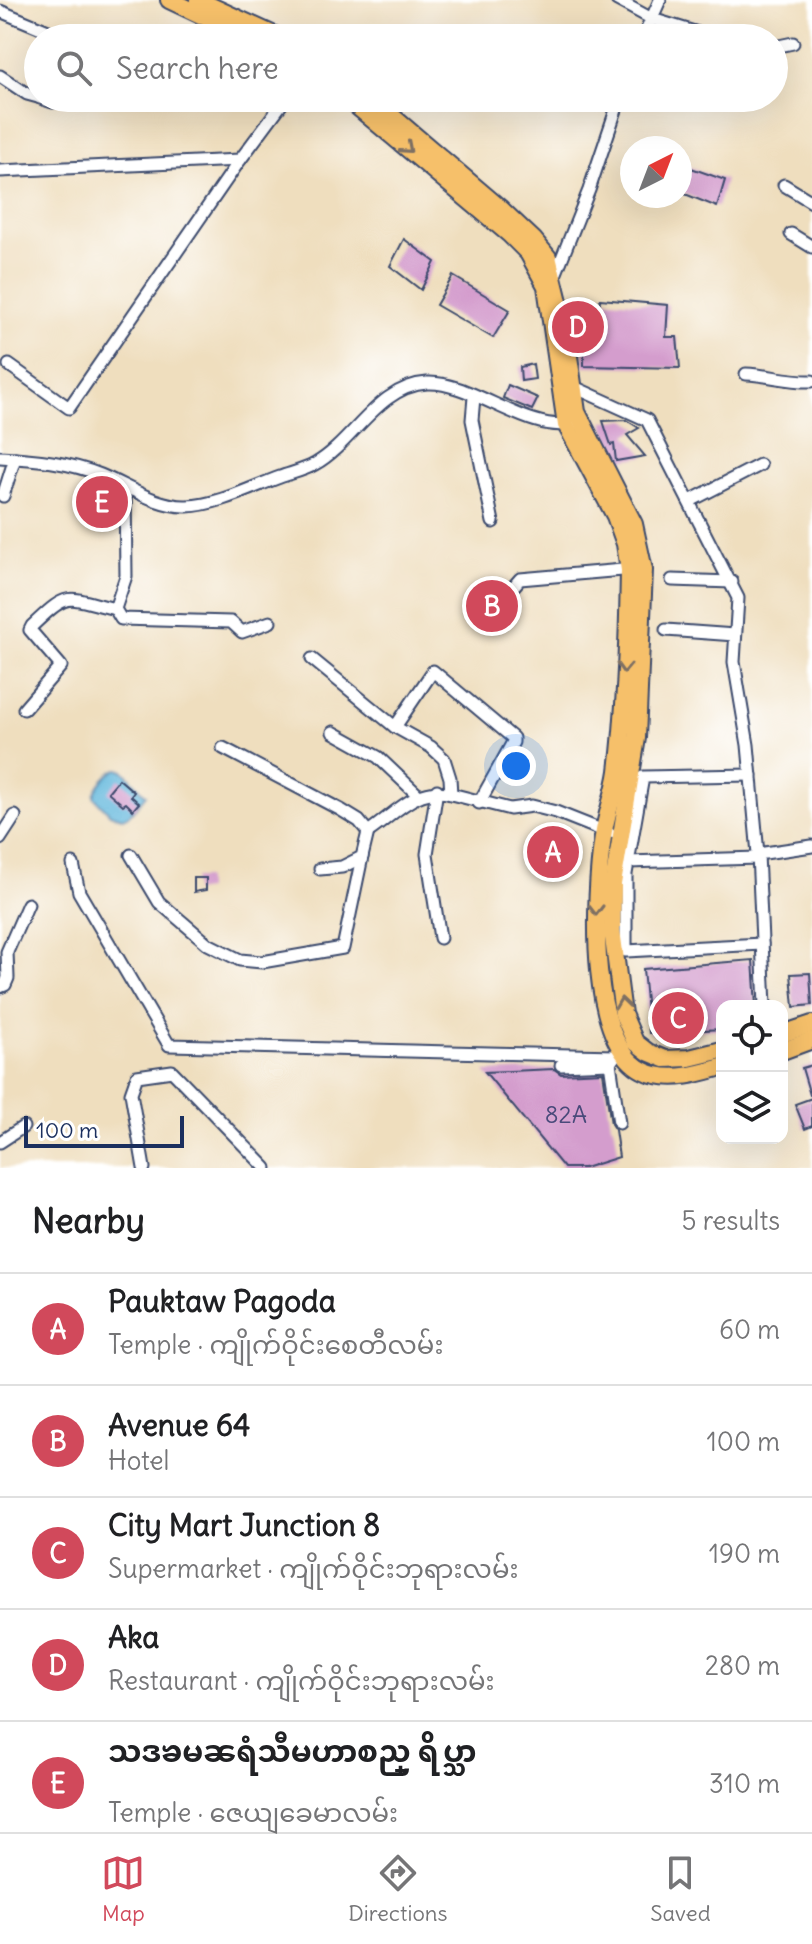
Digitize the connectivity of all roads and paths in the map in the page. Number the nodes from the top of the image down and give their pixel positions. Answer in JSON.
{"nodes":[{"id":1,"x":169,"y":0,"type":"edge"},
{"id":2,"x":198,"y":0,"type":"edge"},
{"id":3,"x":617,"y":0,"type":"edge"},
{"id":4,"x":660,"y":0,"type":"edge"},
{"id":5,"x":0,"y":11,"type":"edge"},
{"id":6,"x":652,"y":19,"type":"junction"},
{"id":7,"x":31,"y":24,"type":"edge"},
{"id":8,"x":220,"y":24,"type":"edge"},
{"id":9,"x":250,"y":24,"type":"edge"},
{"id":10,"x":650,"y":24,"type":"edge"},
{"id":11,"x":668,"y":24,"type":"edge"},
{"id":12,"x":793,"y":43,"type":"dead end"},
{"id":13,"x":788,"y":44,"type":"edge"},
{"id":14,"x":0,"y":76,"type":"edge"},
{"id":15,"x":24,"y":92,"type":"edge"},
{"id":16,"x":276,"y":112,"type":"edge"},
{"id":17,"x":365,"y":112,"type":"edge"},
{"id":18,"x":386,"y":112,"type":"edge"},
{"id":19,"x":615,"y":112,"type":"edge"},
{"id":20,"x":240,"y":160,"type":"junction"},
{"id":21,"x":0,"y":171,"type":"edge"},
{"id":22,"x":784,"y":185,"type":"dead end"},
{"id":23,"x":812,"y":202,"type":"edge"},
{"id":24,"x":494,"y":212,"type":"junction"},
{"id":25,"x":791,"y":234,"type":"dead end"},
{"id":26,"x":812,"y":247,"type":"edge"},
{"id":27,"x":550,"y":282,"type":"junction"},
{"id":28,"x":9,"y":365,"type":"dead end"},
{"id":29,"x":746,"y":374,"type":"dead end"},
{"id":30,"x":812,"y":381,"type":"edge"},
{"id":31,"x":572,"y":386,"type":"junction"},
{"id":32,"x":474,"y":397,"type":"junction"},
{"id":33,"x":573,"y":422,"type":"junction"},
{"id":34,"x":0,"y":457,"type":"edge"},
{"id":35,"x":15,"y":458,"type":"junction"},
{"id":36,"x":760,"y":465,"type":"dead end"},
{"id":37,"x":125,"y":487,"type":"junction"},
{"id":38,"x":3,"y":496,"type":"dead end"},
{"id":39,"x":690,"y":501,"type":"junction"},
{"id":40,"x":493,"y":522,"type":"dead end"},
{"id":41,"x":636,"y":568,"type":"junction"},
{"id":42,"x":672,"y":580,"type":"dead end"},
{"id":43,"x":732,"y":582,"type":"junction"},
{"id":44,"x":115,"y":609,"type":"junction"},
{"id":45,"x":493,"y":610,"type":"dead end"},
{"id":46,"x":270,"y":622,"type":"dead end"},
{"id":47,"x":666,"y":630,"type":"dead end"},
{"id":48,"x":735,"y":635,"type":"junction"},
{"id":49,"x":312,"y":659,"type":"dead end"},
{"id":50,"x":24,"y":709,"type":"dead end"},
{"id":51,"x":395,"y":727,"type":"junction"},
{"id":52,"x":333,"y":732,"type":"dead end"},
{"id":53,"x":223,"y":748,"type":"dead end"},
{"id":54,"x":751,"y":775,"type":"junction"},
{"id":55,"x":437,"y":790,"type":"junction"},
{"id":56,"x":451,"y":794,"type":"junction"},
{"id":57,"x":418,"y":795,"type":"junction"},
{"id":58,"x":479,"y":803,"type":"junction"},
{"id":59,"x":15,"y":816,"type":"dead end"},
{"id":60,"x":368,"y":832,"type":"junction"},
{"id":61,"x":611,"y":834,"type":"junction"},
{"id":62,"x":0,"y":839,"type":"edge"},
{"id":63,"x":812,"y":846,"type":"edge"},
{"id":64,"x":131,"y":855,"type":"dead end"},
{"id":65,"x":758,"y":856,"type":"junction"},
{"id":66,"x":362,"y":857,"type":"junction"},
{"id":67,"x":628,"y":862,"type":"junction"},
{"id":68,"x":73,"y":864,"type":"dead end"},
{"id":69,"x":320,"y":869,"type":"dead end"},
{"id":70,"x":28,"y":904,"type":"dead end"},
{"id":71,"x":440,"y":938,"type":"dead end"},
{"id":72,"x":762,"y":944,"type":"junction"},
{"id":73,"x":0,"y":987,"type":"edge"},
{"id":74,"x":765,"y":1000,"type":"edge"},
{"id":75,"x":812,"y":1024,"type":"edge"},
{"id":76,"x":788,"y":1032,"type":"edge"},
{"id":77,"x":812,"y":1040,"type":"edge"},
{"id":78,"x":635,"y":1042,"type":"junction"},
{"id":79,"x":788,"y":1049,"type":"edge"},
{"id":80,"x":716,"y":1051,"type":"edge"},
{"id":81,"x":615,"y":1058,"type":"junction"},
{"id":82,"x":561,"y":1065,"type":"dead end"},
{"id":83,"x":716,"y":1069,"type":"edge"},
{"id":84,"x":619,"y":1123,"type":"dead end"},
{"id":85,"x":23,"y":1127,"type":"dead end"},
{"id":86,"x":0,"y":1142,"type":"edge"},
{"id":87,"x":144,"y":1168,"type":"edge"},
{"id":88,"x":266,"y":1168,"type":"edge"}],
"edges":[{"from":1,"to":8,"type":"main road"},
{"from":2,"to":9,"type":"main road"},
{"from":3,"to":6,"type":"street"},
{"from":4,"to":6,"type":"street"},
{"from":5,"to":7,"type":"street"},
{"from":6,"to":10,"type":"street"},
{"from":6,"to":11,"type":"street"},
{"from":12,"to":13,"type":"street"},
{"from":14,"to":15,"type":"street"},
{"from":16,"to":20,"type":"street"},
{"from":17,"to":24,"type":"main road","one_way":true},
{"from":18,"to":24,"type":"main road"},
{"from":19,"to":27,"type":"street"},
{"from":20,"to":21,"type":"street"},
{"from":20,"to":28,"type":"street"},
{"from":22,"to":23,"type":"street"},
{"from":24,"to":27,"type":"main road"},
{"from":25,"to":26,"type":"street"},
{"from":27,"to":31,"type":"main road"},
{"from":27,"to":33,"type":"main road"},
{"from":29,"to":30,"type":"street"},
{"from":31,"to":33,"type":"main road"},
{"from":31,"to":39,"type":"street"},
{"from":32,"to":33,"type":"street"},
{"from":32,"to":37,"type":"street"},
{"from":32,"to":40,"type":"street"},
{"from":33,"to":41,"type":"main road"},
{"from":34,"to":35,"type":"street"},
{"from":35,"to":37,"type":"street"},
{"from":35,"to":38,"type":"street"},
{"from":36,"to":39,"type":"street"},
{"from":37,"to":44,"type":"street"},
{"from":39,"to":43,"type":"street"},
{"from":41,"to":45,"type":"street"},
{"from":41,"to":61,"type":"main road"},
{"from":42,"to":43,"type":"street"},
{"from":43,"to":48,"type":"street"},
{"from":44,"to":46,"type":"street"},
{"from":44,"to":50,"type":"street"},
{"from":47,"to":48,"type":"street"},
{"from":48,"to":54,"type":"street"},
{"from":49,"to":51,"type":"street"},
{"from":51,"to":56,"type":"street"},
{"from":51,"to":58,"type":"street"},
{"from":52,"to":57,"type":"street"},
{"from":53,"to":60,"type":"street"},
{"from":54,"to":65,"type":"street"},
{"from":54,"to":67,"type":"street"},
{"from":55,"to":56,"type":"street"},
{"from":55,"to":57,"type":"street"},
{"from":55,"to":71,"type":"street"},
{"from":56,"to":58,"type":"street"},
{"from":57,"to":60,"type":"street"},
{"from":58,"to":61,"type":"street"},
{"from":59,"to":62,"type":"street"},
{"from":60,"to":66,"type":"street"},
{"from":78,"to":61,"type":"main road","one_way":true},
{"from":61,"to":81,"type":"main road","one_way":true},
{"from":63,"to":65,"type":"street"},
{"from":64,"to":66,"type":"street"},
{"from":65,"to":67,"type":"street"},
{"from":65,"to":72,"type":"street"},
{"from":66,"to":69,"type":"street"},
{"from":67,"to":72,"type":"street"},
{"from":68,"to":81,"type":"street"},
{"from":70,"to":73,"type":"street"},
{"from":72,"to":74,"type":"street"},
{"from":75,"to":76,"type":"main road"},
{"from":77,"to":79,"type":"main road"},
{"from":78,"to":80,"type":"main road"},
{"from":78,"to":81,"type":"street"},
{"from":81,"to":82,"type":"street"},
{"from":81,"to":83,"type":"main road"},
{"from":81,"to":84,"type":"street"},
{"from":85,"to":86,"type":"street"},
{"from":87,"to":88,"type":"street"}]}
